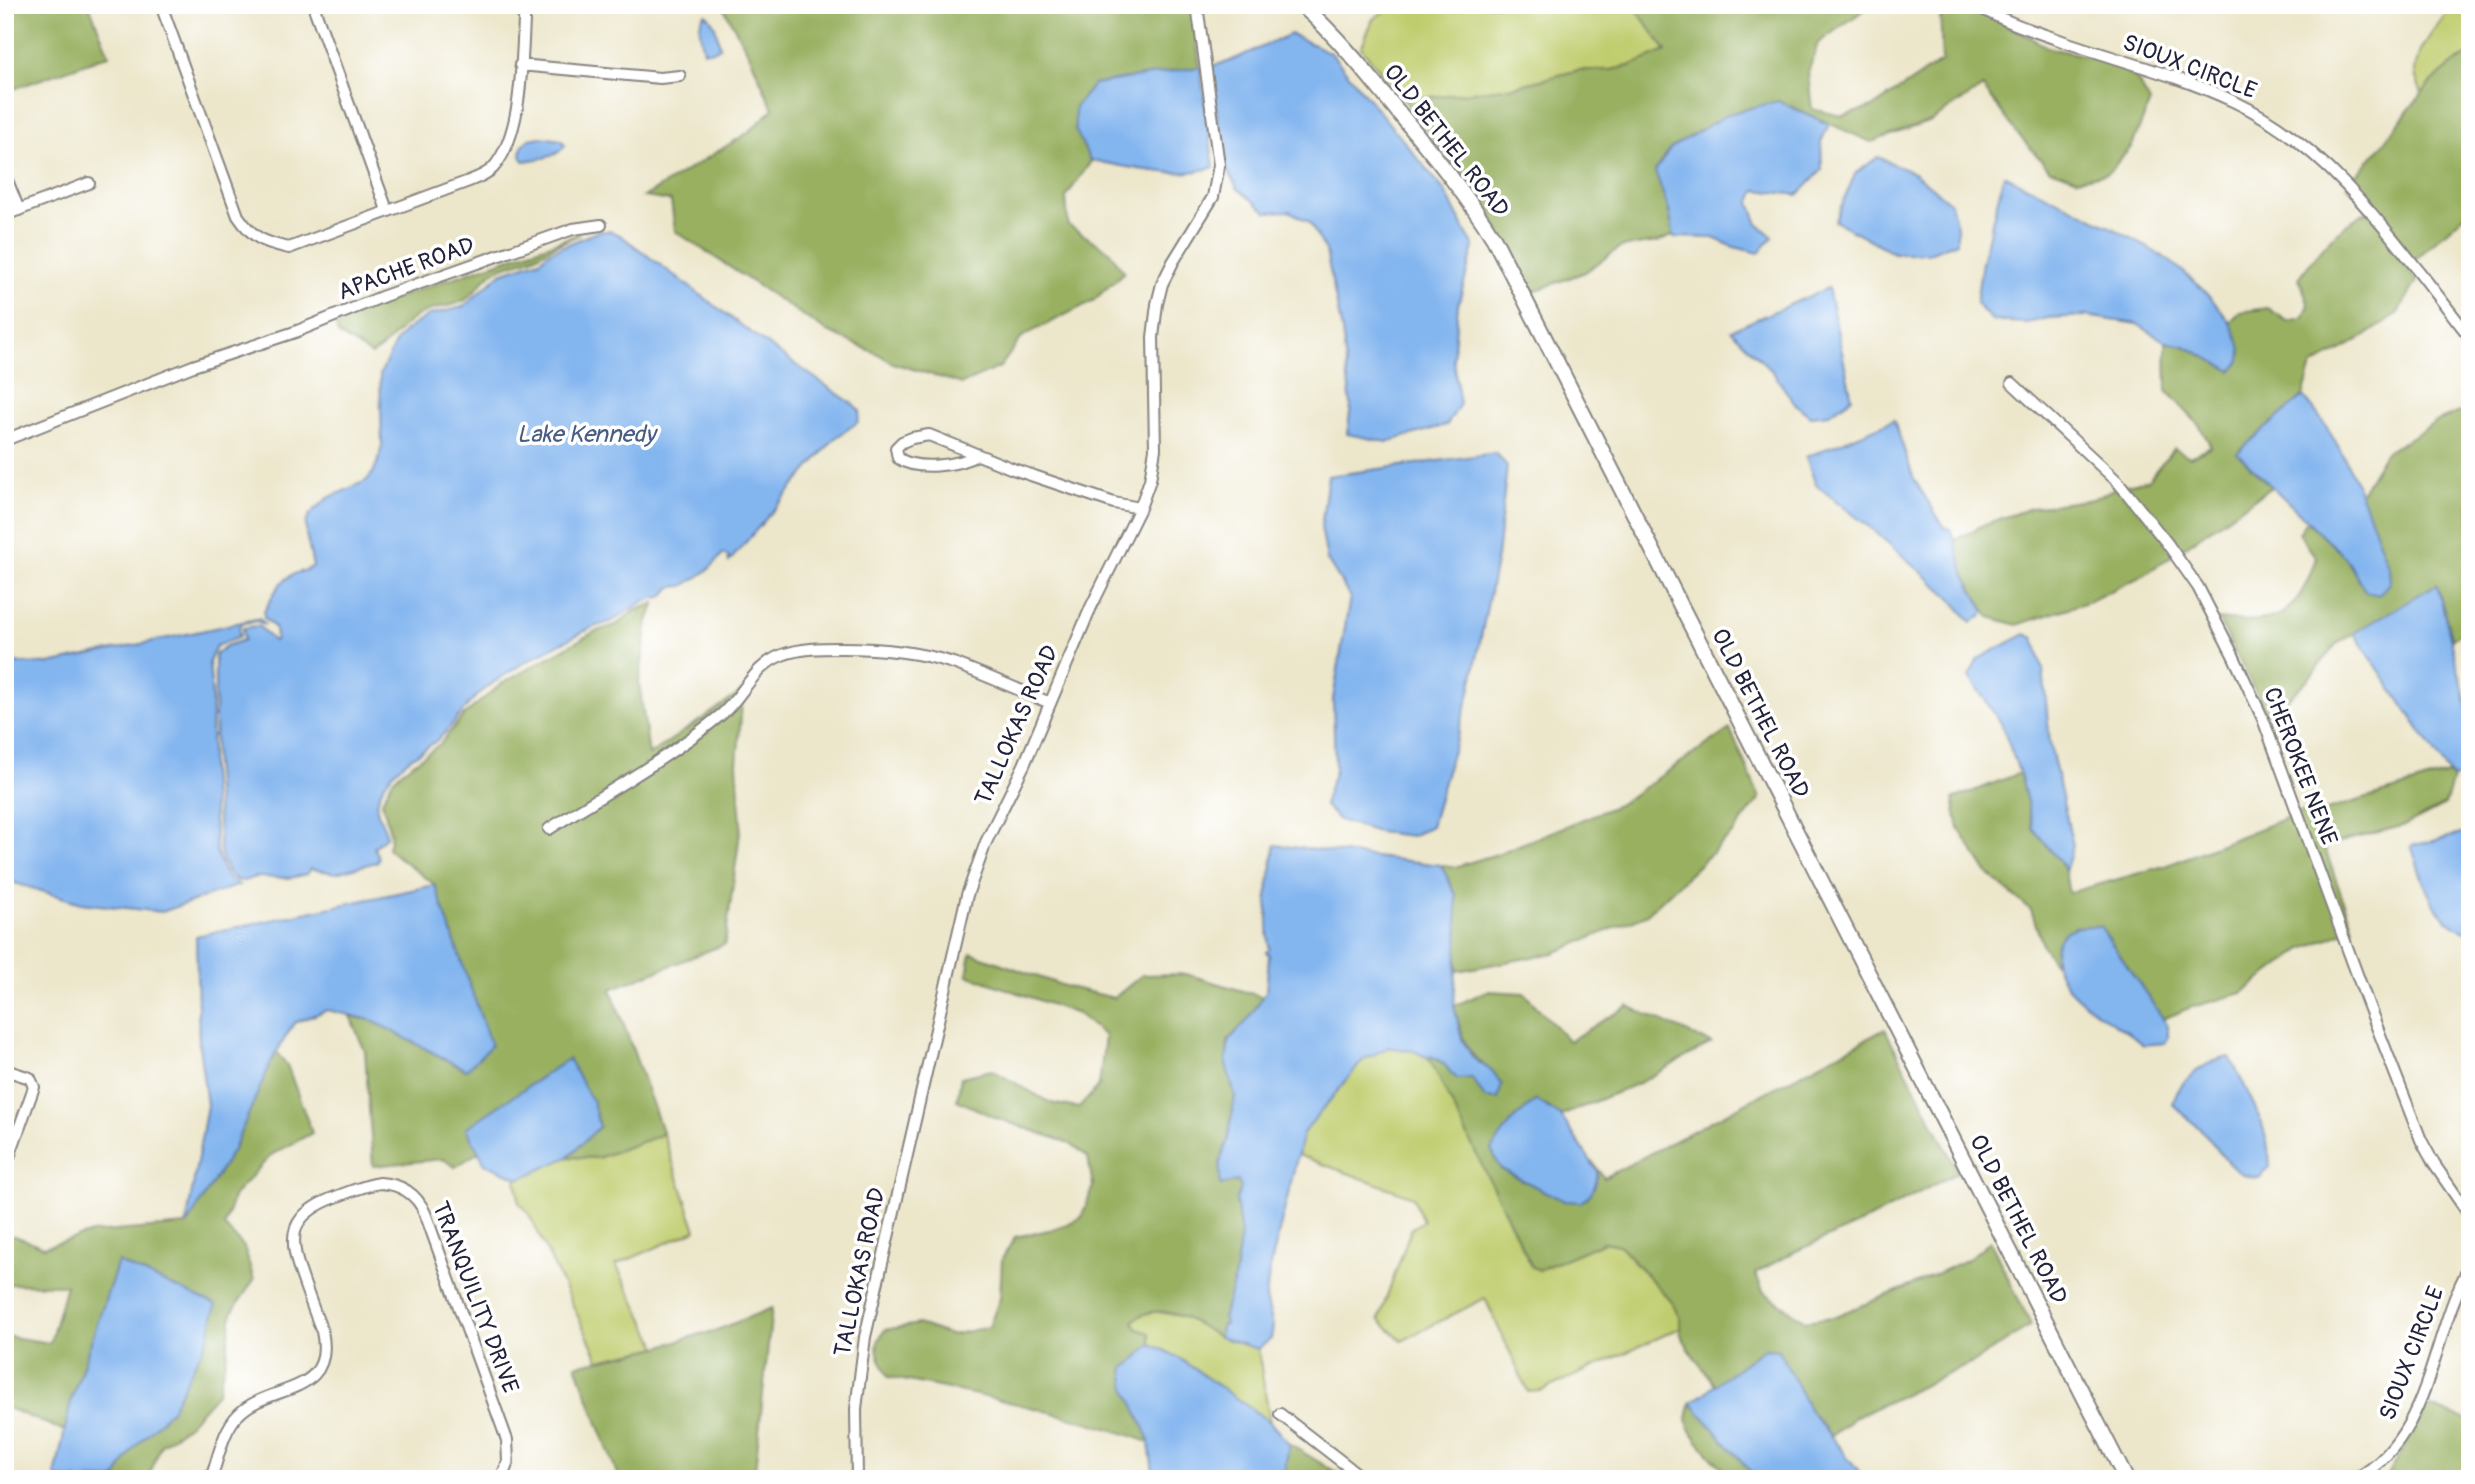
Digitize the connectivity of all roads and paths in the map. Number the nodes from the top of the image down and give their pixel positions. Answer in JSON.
{"nodes":[{"id":1,"x":161,"y":5,"type":"edge"},
{"id":2,"x":313,"y":5,"type":"edge"},
{"id":3,"x":525,"y":5,"type":"edge"},
{"id":4,"x":1197,"y":5,"type":"edge"},
{"id":5,"x":1302,"y":5,"type":"edge"},
{"id":6,"x":1976,"y":5,"type":"edge"},
{"id":7,"x":520,"y":65,"type":"junction"},
{"id":8,"x":680,"y":76,"type":"dead end"},
{"id":9,"x":5,"y":175,"type":"edge"},
{"id":10,"x":89,"y":183,"type":"dead end"},
{"id":11,"x":19,"y":210,"type":"junction"},
{"id":12,"x":387,"y":210,"type":"junction"},
{"id":13,"x":5,"y":215,"type":"edge"},
{"id":14,"x":601,"y":225,"type":"dead end"},
{"id":15,"x":2470,"y":337,"type":"edge"},
{"id":16,"x":2012,"y":383,"type":"dead end"},
{"id":17,"x":5,"y":440,"type":"edge"},
{"id":18,"x":977,"y":455,"type":"junction"},
{"id":19,"x":1140,"y":508,"type":"junction"},
{"id":20,"x":1050,"y":703,"type":"junction"},
{"id":21,"x":549,"y":828,"type":"dead end"},
{"id":22,"x":5,"y":1070,"type":"edge"},
{"id":23,"x":5,"y":1168,"type":"edge"},
{"id":24,"x":2470,"y":1216,"type":"edge"},
{"id":25,"x":2470,"y":1266,"type":"edge"},
{"id":26,"x":1280,"y":1415,"type":"dead end"},
{"id":27,"x":211,"y":1479,"type":"edge"},
{"id":28,"x":501,"y":1479,"type":"edge"},
{"id":29,"x":857,"y":1479,"type":"edge"},
{"id":30,"x":1364,"y":1479,"type":"edge"},
{"id":31,"x":2126,"y":1479,"type":"edge"},
{"id":32,"x":2355,"y":1479,"type":"edge"}],
"edges":[{"from":1,"to":12,"type":"street"},
{"from":2,"to":12,"type":"street"},
{"from":3,"to":7,"type":"street"},
{"from":4,"to":19,"type":"street","name":"TALLOKAS ROAD"},
{"from":5,"to":31,"type":"street","name":"OLD BETHEL ROAD"},
{"from":6,"to":15,"type":"street","name":"SIOUX CIRCLE"},
{"from":7,"to":8,"type":"street"},
{"from":7,"to":12,"type":"street"},
{"from":9,"to":11,"type":"street"},
{"from":10,"to":11,"type":"street"},
{"from":11,"to":13,"type":"street"},
{"from":14,"to":17,"type":"street","name":"APACHE ROAD"},
{"from":16,"to":24,"type":"street","name":"CHEROKEE NENE"},
{"from":18,"to":18,"type":"street"},
{"from":18,"to":19,"type":"street"},
{"from":19,"to":20,"type":"street","name":"TALLOKAS ROAD"},
{"from":20,"to":21,"type":"street"},
{"from":20,"to":29,"type":"street","name":"TALLOKAS ROAD"},
{"from":22,"to":23,"type":"street"},
{"from":25,"to":32,"type":"street","name":"SIOUX CIRCLE"},
{"from":26,"to":30,"type":"street"},
{"from":27,"to":28,"type":"street","name":"TRANQUILITY DRIVE"}]}
